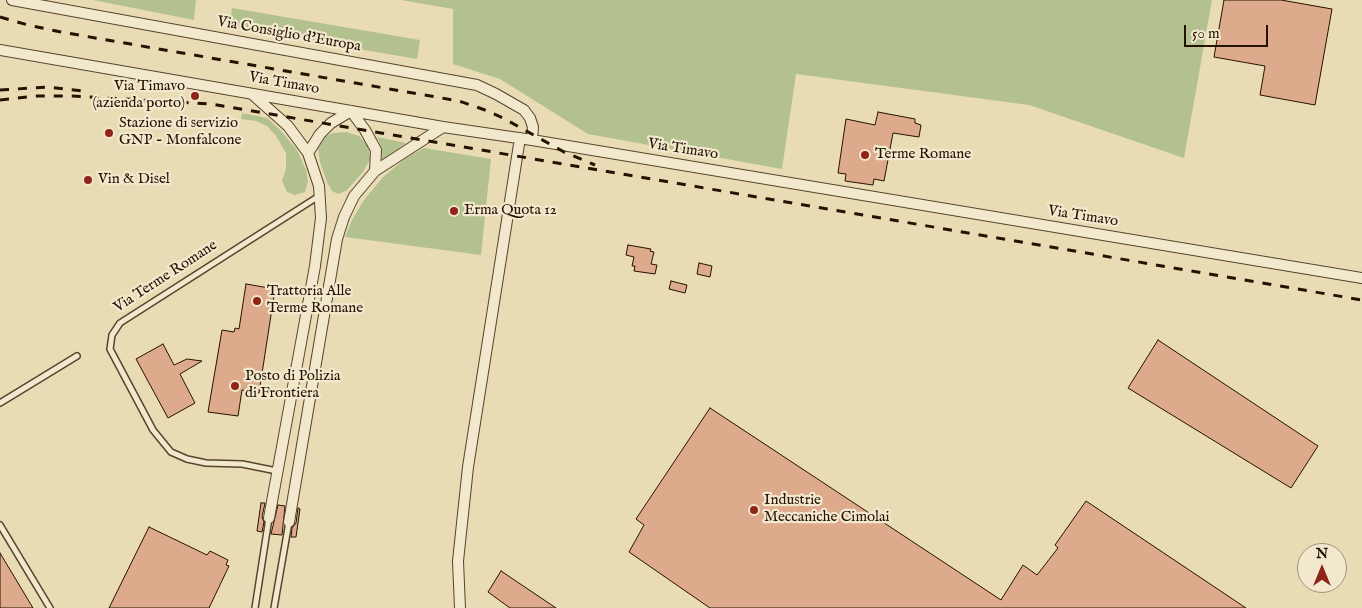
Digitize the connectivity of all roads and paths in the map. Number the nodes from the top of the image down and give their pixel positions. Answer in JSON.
{"nodes":[{"id":1,"x":12,"y":0,"type":"edge"},
{"id":2,"x":0,"y":50,"type":"edge"},
{"id":3,"x":251,"y":93,"type":"junction"},
{"id":4,"x":351,"y":111,"type":"junction"},
{"id":5,"x":443,"y":127,"type":"junction"},
{"id":6,"x":520,"y":138,"type":"junction"},
{"id":7,"x":532,"y":140,"type":"junction"},
{"id":8,"x":308,"y":153,"type":"junction"},
{"id":9,"x":375,"y":171,"type":"junction"},
{"id":10,"x":320,"y":196,"type":"junction"},
{"id":11,"x":1362,"y":278,"type":"edge"},
{"id":12,"x":77,"y":356,"type":"dead end"},
{"id":13,"x":0,"y":403,"type":"edge"},
{"id":14,"x":278,"y":472,"type":"junction"},
{"id":15,"x":269,"y":518,"type":"joint"},
{"id":16,"x":289,"y":522,"type":"joint"},
{"id":17,"x":0,"y":525,"type":"edge"},
{"id":18,"x":50,"y":608,"type":"edge"},
{"id":19,"x":255,"y":608,"type":"edge"},
{"id":20,"x":274,"y":608,"type":"edge"},
{"id":21,"x":460,"y":608,"type":"edge"}],
"edges":[{"from":1,"to":7,"type":"street","name":"Via Consiglio d'Europa"},
{"from":2,"to":3,"type":"street","name":"Via Timavo"},
{"from":3,"to":4,"type":"street","name":"Via Timavo"},
{"from":3,"to":8,"type":"street"},
{"from":4,"to":5,"type":"street","name":"Via Timavo"},
{"from":4,"to":8,"type":"street"},
{"from":4,"to":9,"type":"street"},
{"from":5,"to":6,"type":"street","name":"Via Timavo"},
{"from":5,"to":9,"type":"street"},
{"from":6,"to":7,"type":"street","name":"Via Timavo"},
{"from":6,"to":21,"type":"street"},
{"from":7,"to":11,"type":"street","name":"Via Timavo"},
{"from":8,"to":10,"type":"street"},
{"from":9,"to":16,"type":"street"},
{"from":10,"to":14,"type":"street"},
{"from":10,"to":14,"type":"lane","name":"Via Terme Romane"},
{"from":12,"to":13,"type":"lane"},
{"from":14,"to":15,"type":"street"},
{"from":15,"to":19,"type":"lane"},
{"from":16,"to":20,"type":"lane"},
{"from":17,"to":18,"type":"lane"}]}
